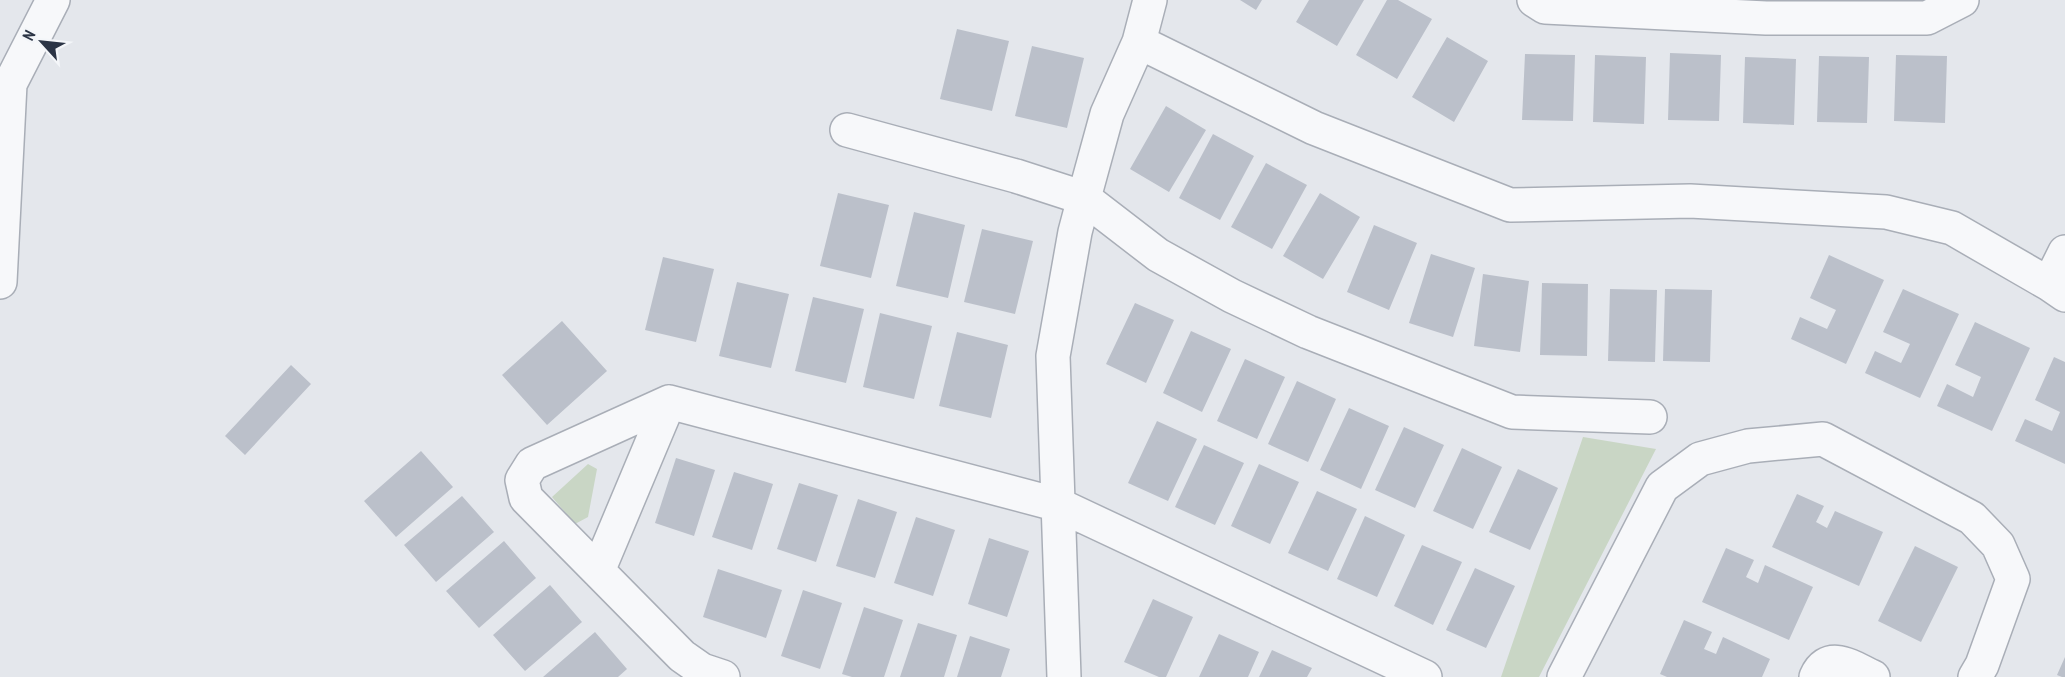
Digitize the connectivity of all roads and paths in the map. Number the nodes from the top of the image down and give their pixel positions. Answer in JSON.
{"nodes":[{"id":1,"x":54,"y":0,"type":"edge"},
{"id":2,"x":1150,"y":0,"type":"edge"},
{"id":3,"x":1962,"y":0,"type":"edge"},
{"id":4,"x":1543,"y":2,"type":"edge"},
{"id":5,"x":1757,"y":9,"type":"edge"},
{"id":6,"x":1139,"y":42,"type":"junction"},
{"id":7,"x":848,"y":130,"type":"dead end"},
{"id":8,"x":1084,"y":198,"type":"junction"},
{"id":9,"x":2065,"y":252,"type":"edge"},
{"id":10,"x":0,"y":282,"type":"edge"},
{"id":11,"x":2057,"y":289,"type":"edge"},
{"id":12,"x":669,"y":402,"type":"junction"},
{"id":13,"x":1650,"y":417,"type":"dead end"},
{"id":14,"x":1059,"y":505,"type":"junction"},
{"id":15,"x":598,"y":571,"type":"junction"},
{"id":16,"x":723,"y":677,"type":"edge"},
{"id":17,"x":1064,"y":677,"type":"edge"},
{"id":18,"x":1425,"y":677,"type":"edge"},
{"id":19,"x":1564,"y":677,"type":"edge"},
{"id":20,"x":1816,"y":677,"type":"edge"},
{"id":21,"x":1873,"y":677,"type":"edge"},
{"id":22,"x":1975,"y":677,"type":"edge"}],
"edges":[{"from":1,"to":10,"type":"street"},
{"from":2,"to":6,"type":"street"},
{"from":3,"to":5,"type":"street"},
{"from":4,"to":5,"type":"street"},
{"from":6,"to":8,"type":"street"},
{"from":6,"to":11,"type":"street"},
{"from":7,"to":8,"type":"street"},
{"from":8,"to":13,"type":"street"},
{"from":8,"to":14,"type":"street"},
{"from":9,"to":11,"type":"street"},
{"from":12,"to":14,"type":"street"},
{"from":12,"to":15,"type":"street"},
{"from":12,"to":15,"type":"street"},
{"from":14,"to":17,"type":"street"},
{"from":14,"to":18,"type":"street"},
{"from":15,"to":16,"type":"street"},
{"from":19,"to":22,"type":"street"},
{"from":20,"to":21,"type":"street"}]}
